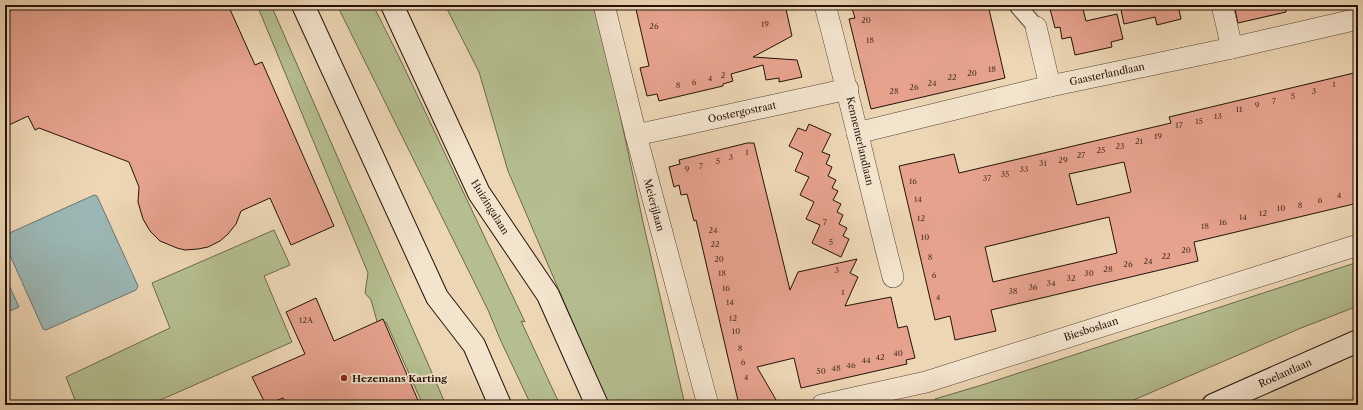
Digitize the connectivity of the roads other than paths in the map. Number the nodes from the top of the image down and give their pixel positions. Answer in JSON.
{"nodes":[{"id":1,"x":303,"y":5,"type":"edge"},
{"id":2,"x":392,"y":5,"type":"edge"},
{"id":3,"x":604,"y":5,"type":"edge"},
{"id":4,"x":825,"y":5,"type":"edge"},
{"id":5,"x":1016,"y":5,"type":"edge"},
{"id":6,"x":1222,"y":5,"type":"edge"},
{"id":7,"x":1358,"y":19,"type":"edge"},
{"id":8,"x":1036,"y":27,"type":"joint"},
{"id":9,"x":1232,"y":48,"type":"junction"},
{"id":10,"x":1050,"y":86,"type":"junction"},
{"id":11,"x":848,"y":89,"type":"junction"},
{"id":12,"x":857,"y":133,"type":"junction"},
{"id":13,"x":636,"y":135,"type":"junction"},
{"id":14,"x":1358,"y":245,"type":"edge"},
{"id":15,"x":893,"y":277,"type":"dead end"},
{"id":16,"x":1358,"y":341,"type":"edge"},
{"id":17,"x":500,"y":405,"type":"edge"},
{"id":18,"x":597,"y":405,"type":"edge"},
{"id":19,"x":708,"y":405,"type":"edge"},
{"id":20,"x":822,"y":405,"type":"edge"},
{"id":21,"x":1213,"y":405,"type":"edge"}],
"edges":[{"from":1,"to":17,"type":"main road"},
{"from":2,"to":18,"type":"main road","name":"Huizingalaan"},
{"from":3,"to":13,"type":"street","name":"Meierijlaan"},
{"from":4,"to":11,"type":"street","name":"Kennemerlandlaan"},
{"from":5,"to":8,"type":"street"},
{"from":6,"to":9,"type":"street"},
{"from":7,"to":9,"type":"street","name":"Gaasterlandlaan"},
{"from":8,"to":10,"type":"street"},
{"from":9,"to":10,"type":"street","name":"Gaasterlandlaan"},
{"from":10,"to":12,"type":"street","name":"Gaasterlandlaan"},
{"from":11,"to":12,"type":"street","name":"Kennemerlandlaan"},
{"from":11,"to":13,"type":"street","name":"Oostergostraat"},
{"from":12,"to":15,"type":"street","name":"Kennemerlandlaan"},
{"from":13,"to":19,"type":"street","name":"Meierijlaan"},
{"from":14,"to":20,"type":"street","name":"Biesboslaan"},
{"from":16,"to":21,"type":"main road","name":"Roelantlaan"}]}
